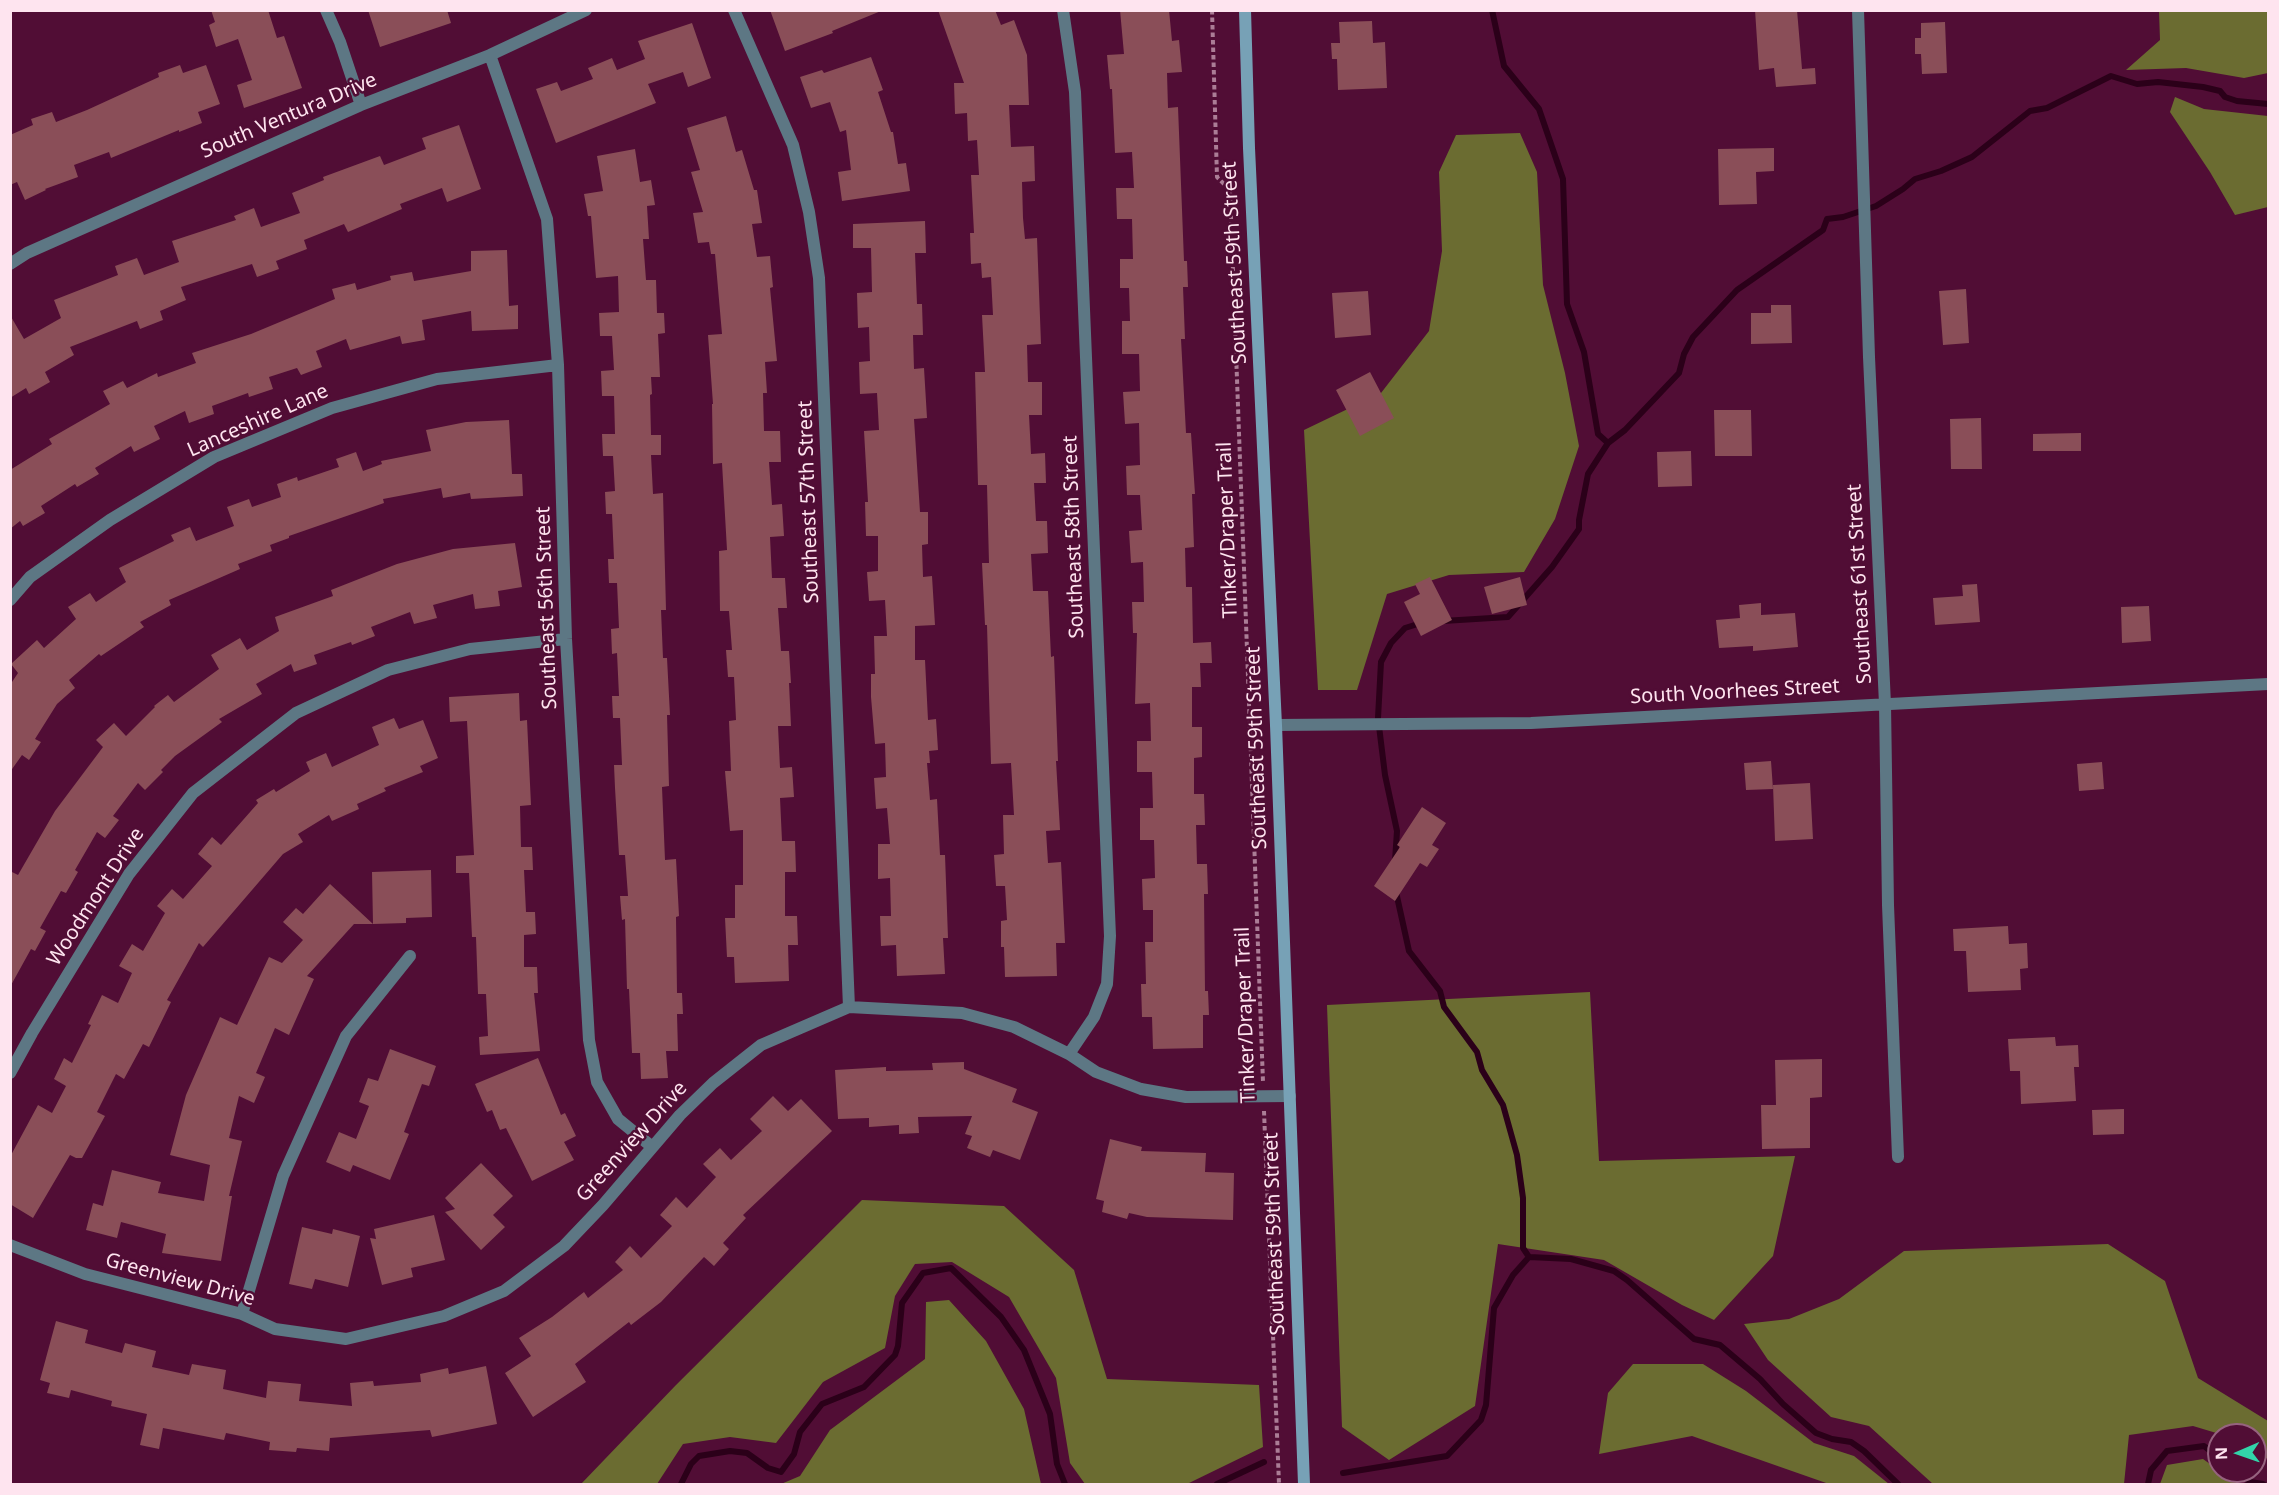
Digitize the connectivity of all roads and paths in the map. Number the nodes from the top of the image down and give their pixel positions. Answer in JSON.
{"nodes":[{"id":1,"x":326,"y":10,"type":"edge"},
{"id":2,"x":586,"y":10,"type":"edge"},
{"id":3,"x":734,"y":10,"type":"edge"},
{"id":4,"x":1063,"y":10,"type":"edge"},
{"id":5,"x":1212,"y":10,"type":"edge"},
{"id":6,"x":1245,"y":10,"type":"edge"},
{"id":7,"x":1858,"y":10,"type":"edge"},
{"id":8,"x":490,"y":55,"type":"junction"},
{"id":9,"x":361,"y":105,"type":"junction"},
{"id":10,"x":10,"y":264,"type":"edge"},
{"id":11,"x":558,"y":365,"type":"junction"},
{"id":12,"x":10,"y":600,"type":"edge"},
{"id":13,"x":566,"y":639,"type":"junction"},
{"id":14,"x":2268,"y":684,"type":"edge"},
{"id":15,"x":1885,"y":704,"type":"junction"},
{"id":16,"x":1276,"y":725,"type":"junction"},
{"id":17,"x":410,"y":956,"type":"dead end"},
{"id":18,"x":849,"y":1007,"type":"junction"},
{"id":19,"x":1070,"y":1054,"type":"junction"},
{"id":20,"x":10,"y":1073,"type":"edge"},
{"id":21,"x":1290,"y":1096,"type":"junction"},
{"id":22,"x":1263,"y":1097,"type":"junction"},
{"id":23,"x":651,"y":1146,"type":"junction"},
{"id":24,"x":1898,"y":1156,"type":"dead end"},
{"id":25,"x":10,"y":1245,"type":"edge"},
{"id":26,"x":242,"y":1314,"type":"junction"},
{"id":27,"x":1280,"y":1485,"type":"edge"},
{"id":28,"x":1304,"y":1485,"type":"edge"}],
"edges":[{"from":1,"to":9,"type":"street"},
{"from":2,"to":8,"type":"street","name":"South Ventura Drive"},
{"from":3,"to":18,"type":"street","name":"Southeast 57th Street"},
{"from":4,"to":19,"type":"street","name":"Southeast 58th Street"},
{"from":5,"to":22,"type":"path","name":"Tinker/Draper Trail"},
{"from":6,"to":16,"type":"main road","name":"Southeast 59th Street"},
{"from":7,"to":15,"type":"street","name":"Southeast 61st Street"},
{"from":8,"to":9,"type":"street","name":"South Ventura Drive"},
{"from":8,"to":11,"type":"street","name":"Southeast 56th Street"},
{"from":9,"to":10,"type":"street","name":"South Ventura Drive"},
{"from":11,"to":12,"type":"street","name":"Lanceshire Lane"},
{"from":11,"to":13,"type":"street","name":"Southeast 56th Street"},
{"from":13,"to":20,"type":"street","name":"Woodmont Drive"},
{"from":13,"to":23,"type":"street","name":"Southeast 56th Street"},
{"from":14,"to":15,"type":"street","name":"South Voorhees Street"},
{"from":15,"to":16,"type":"street","name":"South Voorhees Street"},
{"from":15,"to":24,"type":"street","name":"Southeast 61st Street"},
{"from":16,"to":21,"type":"main road","name":"Southeast 59th Street"},
{"from":17,"to":26,"type":"street"},
{"from":18,"to":19,"type":"street","name":"Greenview Drive"},
{"from":18,"to":23,"type":"street","name":"Greenview Drive"},
{"from":19,"to":22,"type":"street","name":"Greenview Drive"},
{"from":21,"to":22,"type":"street","name":"Greenview Drive"},
{"from":21,"to":28,"type":"main road","name":"Southeast 59th Street"},
{"from":22,"to":27,"type":"path","name":"Tinker/Draper Trail"},
{"from":23,"to":26,"type":"street","name":"Greenview Drive"},
{"from":25,"to":26,"type":"street","name":"Greenview Drive"}]}
